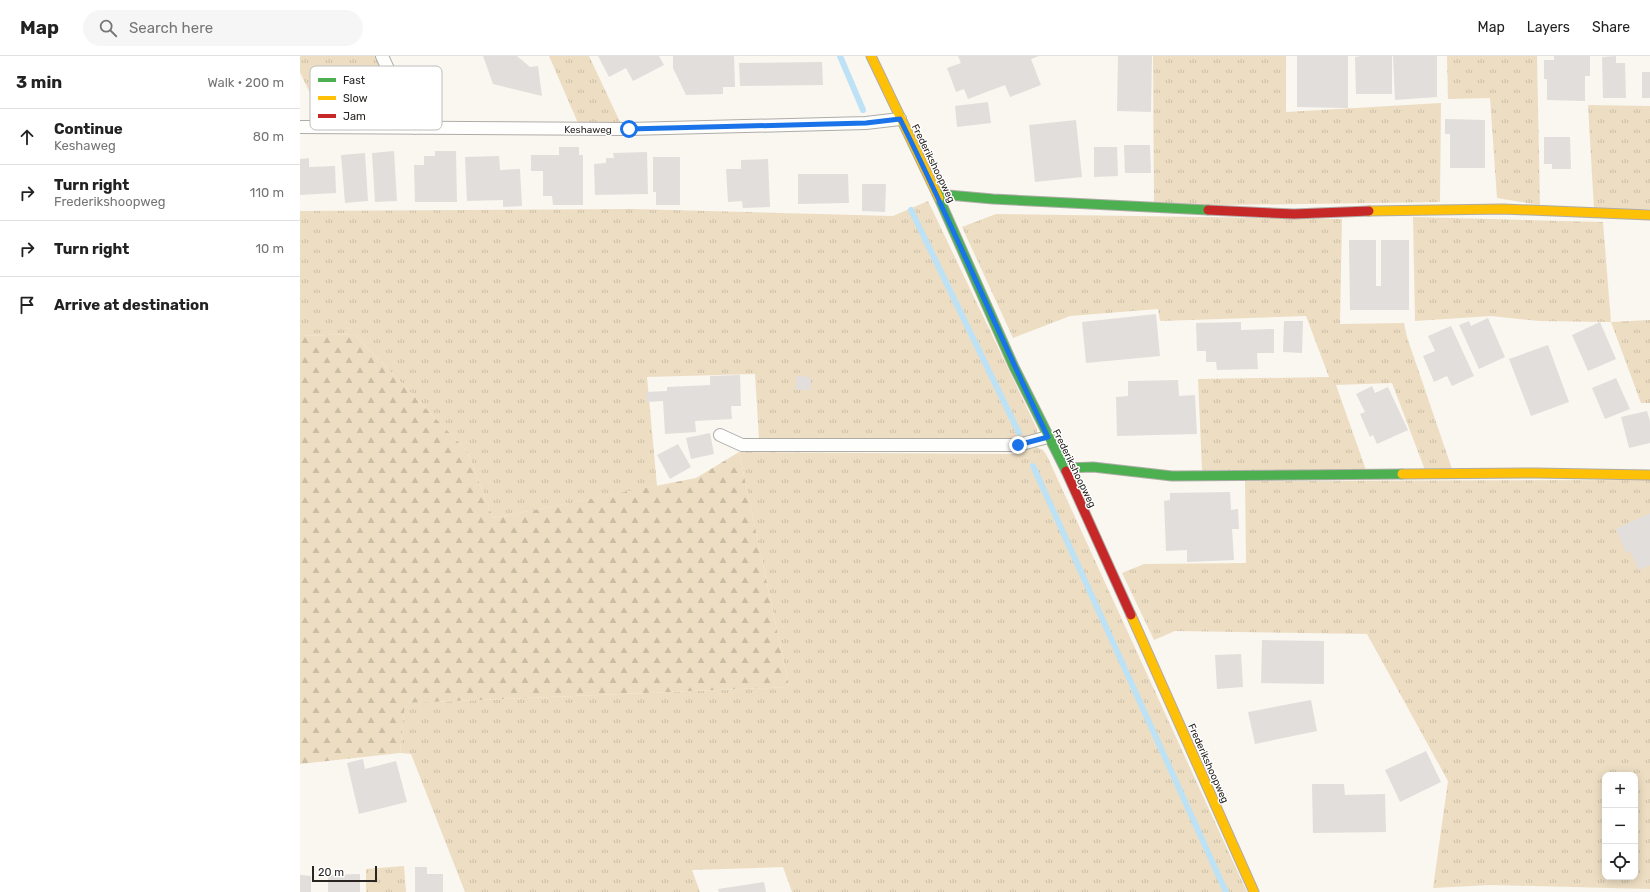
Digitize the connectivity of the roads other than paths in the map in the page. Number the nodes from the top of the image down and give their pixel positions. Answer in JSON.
{"nodes":[{"id":1,"x":382,"y":56,"type":"edge"},
{"id":2,"x":871,"y":56,"type":"edge"},
{"id":3,"x":386,"y":66,"type":"edge"},
{"id":4,"x":900,"y":119,"type":"junction"},
{"id":5,"x":300,"y":127,"type":"edge"},
{"id":6,"x":310,"y":127,"type":"edge"},
{"id":7,"x":442,"y":128,"type":"edge"},
{"id":8,"x":937,"y":194,"type":"junction"},
{"id":9,"x":1650,"y":215,"type":"edge"},
{"id":10,"x":720,"y":435,"type":"dead end"},
{"id":11,"x":1048,"y":437,"type":"junction"},
{"id":12,"x":1065,"y":468,"type":"junction"},
{"id":13,"x":1650,"y":475,"type":"edge"},
{"id":14,"x":1254,"y":892,"type":"edge"}],
"edges":[{"from":1,"to":3,"type":"lane"},
{"from":2,"to":4,"type":"street","name":"Frederikshoopweg"},
{"from":4,"to":7,"type":"lane","name":"Keshaweg"},
{"from":4,"to":8,"type":"street","name":"Frederikshoopweg"},
{"from":5,"to":6,"type":"lane","name":"Keshaweg"},
{"from":8,"to":9,"type":"street"},
{"from":8,"to":11,"type":"street","name":"Frederikshoopweg"},
{"from":10,"to":11,"type":"lane"},
{"from":11,"to":12,"type":"street","name":"Frederikshoopweg"},
{"from":12,"to":13,"type":"street"},
{"from":12,"to":14,"type":"street","name":"Frederikshoopweg"}]}
